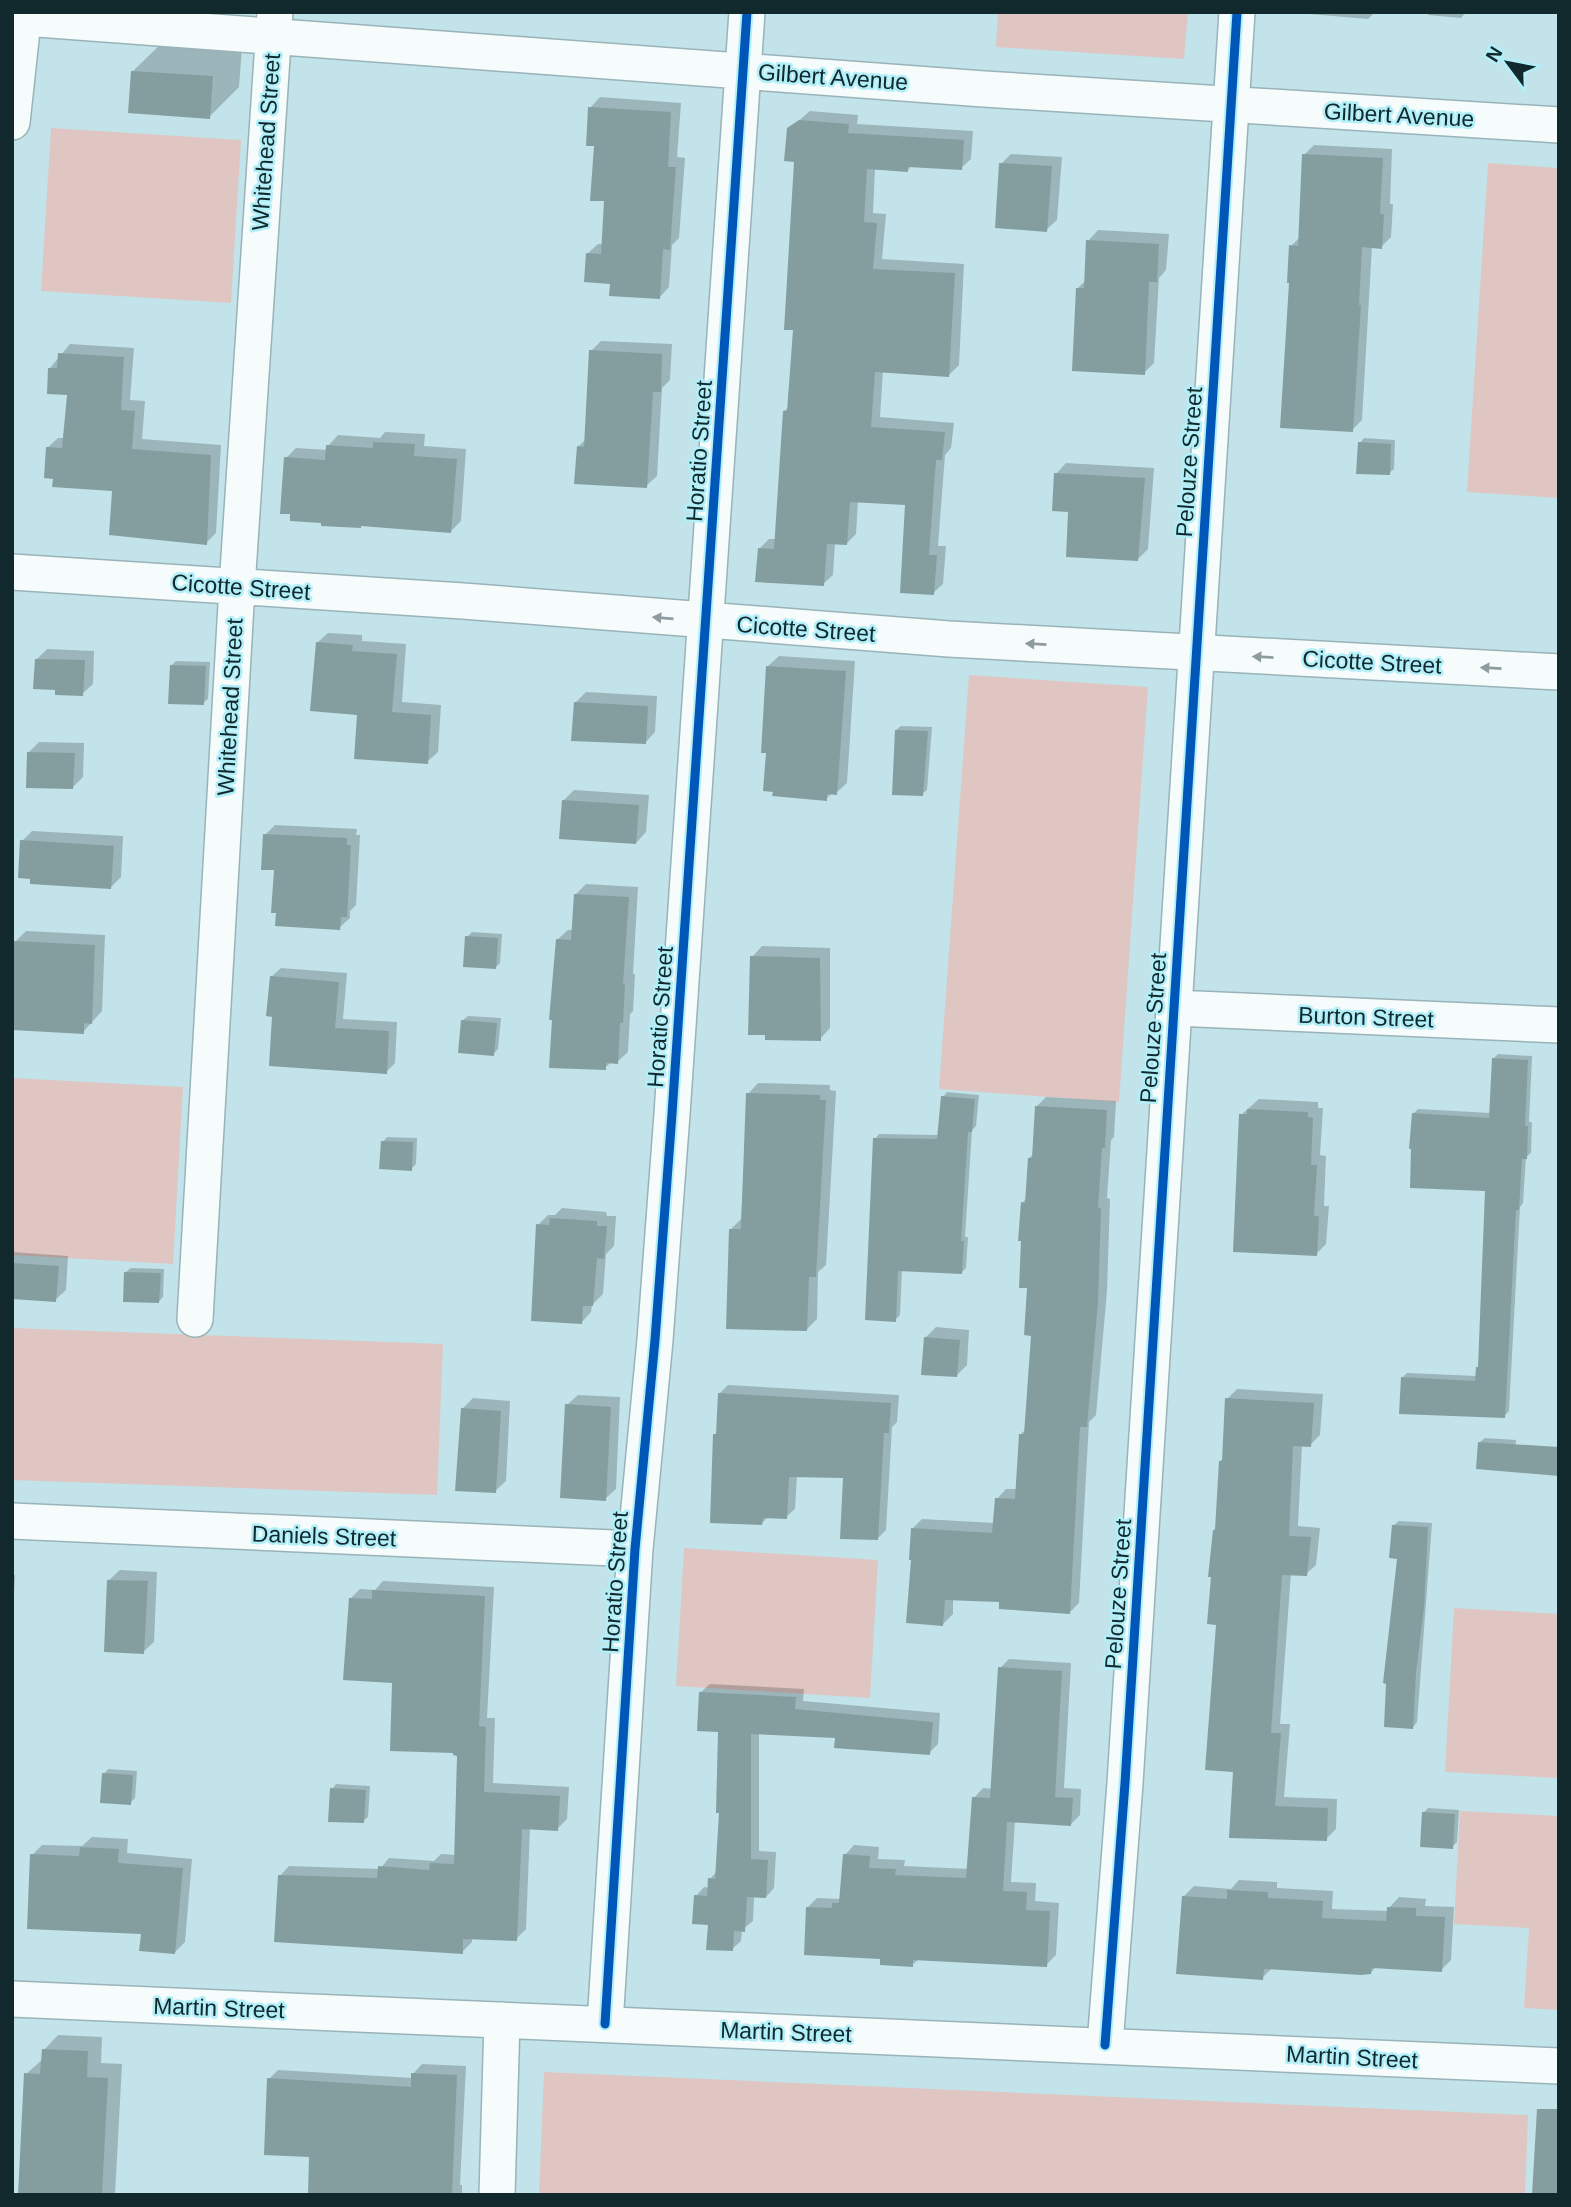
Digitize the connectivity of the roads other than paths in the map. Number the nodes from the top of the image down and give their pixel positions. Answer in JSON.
{"nodes":[{"id":1,"x":747,"y":12,"type":"edge"},
{"id":2,"x":1237,"y":12,"type":"edge"},
{"id":3,"x":24,"y":15,"type":"edge"},
{"id":4,"x":274,"y":24,"type":"edge"},
{"id":5,"x":743,"y":71,"type":"junction"},
{"id":6,"x":1231,"y":105,"type":"junction"},
{"id":7,"x":12,"y":122,"type":"edge"},
{"id":8,"x":1559,"y":125,"type":"edge"},
{"id":9,"x":12,"y":572,"type":"edge"},
{"id":10,"x":237,"y":587,"type":"junction"},
{"id":11,"x":707,"y":622,"type":"junction"},
{"id":12,"x":1197,"y":653,"type":"junction"},
{"id":13,"x":1559,"y":672,"type":"edge"},
{"id":14,"x":1174,"y":1008,"type":"junction"},
{"id":15,"x":1559,"y":1025,"type":"edge"},
{"id":16,"x":195,"y":1319,"type":"dead end"},
{"id":17,"x":12,"y":1521,"type":"edge"},
{"id":18,"x":635,"y":1549,"type":"junction"},
{"id":19,"x":12,"y":1999,"type":"edge"},
{"id":20,"x":502,"y":2020,"type":"junction"},
{"id":21,"x":605,"y":2024,"type":"junction"},
{"id":22,"x":1105,"y":2045,"type":"junction"},
{"id":23,"x":1559,"y":2066,"type":"edge"},
{"id":24,"x":497,"y":2195,"type":"edge"}],
"edges":[{"from":1,"to":5,"type":"street","name":"Horatio Street"},
{"from":2,"to":6,"type":"street","name":"Pelouze Street"},
{"from":3,"to":4,"type":"street","name":"Gilbert Avenue"},
{"from":3,"to":7,"type":"street"},
{"from":4,"to":5,"type":"street","name":"Gilbert Avenue"},
{"from":4,"to":10,"type":"street","name":"Whitehead Street"},
{"from":5,"to":6,"type":"street","name":"Gilbert Avenue"},
{"from":5,"to":11,"type":"street","name":"Horatio Street"},
{"from":6,"to":8,"type":"street","name":"Gilbert Avenue"},
{"from":6,"to":12,"type":"street","name":"Pelouze Street"},
{"from":9,"to":10,"type":"street","name":"Cicotte Street"},
{"from":11,"to":10,"type":"street","name":"Cicotte Street","one_way":true},
{"from":10,"to":16,"type":"street","name":"Whitehead Street"},
{"from":12,"to":11,"type":"street","name":"Cicotte Street","one_way":true},
{"from":11,"to":18,"type":"street","name":"Horatio Street"},
{"from":13,"to":12,"type":"street","name":"Cicotte Street","one_way":true},
{"from":12,"to":14,"type":"street","name":"Pelouze Street"},
{"from":14,"to":15,"type":"street","name":"Burton Street"},
{"from":14,"to":22,"type":"street","name":"Pelouze Street"},
{"from":17,"to":18,"type":"street","name":"Daniels Street"},
{"from":18,"to":21,"type":"street","name":"Horatio Street"},
{"from":19,"to":20,"type":"street","name":"Martin Street"},
{"from":20,"to":21,"type":"street","name":"Martin Street"},
{"from":20,"to":24,"type":"street"},
{"from":21,"to":22,"type":"street","name":"Martin Street"},
{"from":22,"to":23,"type":"street","name":"Martin Street"}]}
